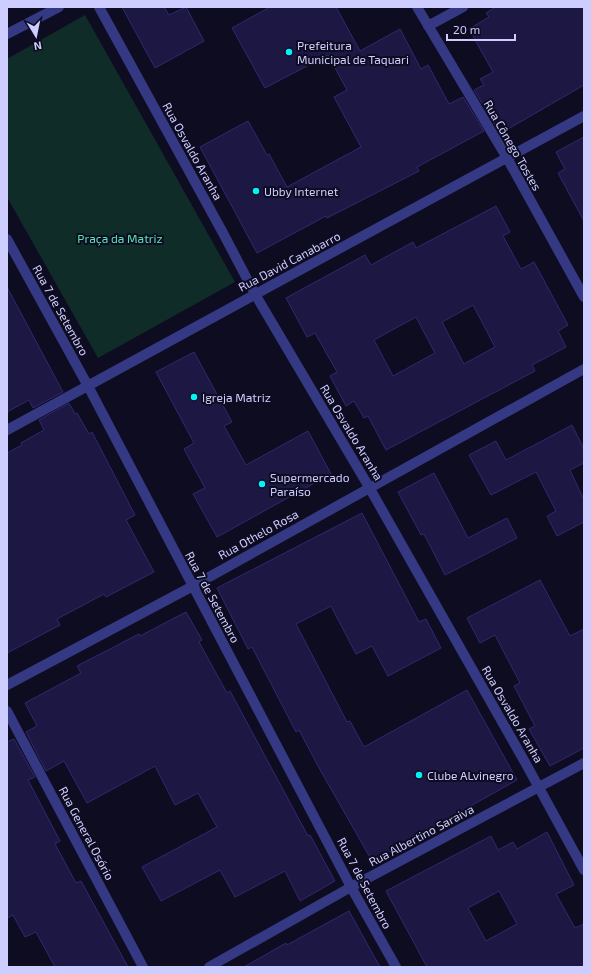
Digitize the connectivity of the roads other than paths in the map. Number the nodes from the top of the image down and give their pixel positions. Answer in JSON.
{"nodes":[{"id":1,"x":59,"y":7,"type":"edge"},
{"id":2,"x":99,"y":7,"type":"edge"},
{"id":3,"x":417,"y":7,"type":"edge"},
{"id":4,"x":463,"y":7,"type":"edge"},
{"id":5,"x":428,"y":26,"type":"junction"},
{"id":6,"x":7,"y":34,"type":"edge"},
{"id":7,"x":584,"y":116,"type":"edge"},
{"id":8,"x":507,"y":158,"type":"junction"},
{"id":9,"x":7,"y":239,"type":"edge"},
{"id":10,"x":255,"y":294,"type":"junction"},
{"id":11,"x":584,"y":297,"type":"edge"},
{"id":12,"x":584,"y":369,"type":"edge"},
{"id":13,"x":88,"y":386,"type":"junction"},
{"id":14,"x":7,"y":430,"type":"edge"},
{"id":15,"x":369,"y":487,"type":"junction"},
{"id":16,"x":192,"y":586,"type":"junction"},
{"id":17,"x":7,"y":685,"type":"edge"},
{"id":18,"x":7,"y":711,"type":"edge"},
{"id":19,"x":584,"y":763,"type":"edge"},
{"id":20,"x":539,"y":786,"type":"junction"},
{"id":21,"x":584,"y":870,"type":"edge"},
{"id":22,"x":351,"y":887,"type":"junction"},
{"id":23,"x":143,"y":967,"type":"edge"},
{"id":24,"x":209,"y":967,"type":"edge"},
{"id":25,"x":396,"y":967,"type":"edge"}],
"edges":[{"from":1,"to":6,"type":"street"},
{"from":2,"to":10,"type":"street","name":"Rua Osvaldo Aranha"},
{"from":3,"to":5,"type":"street","name":"Rua Cônego Tostes"},
{"from":4,"to":5,"type":"street"},
{"from":5,"to":8,"type":"street","name":"Rua Cônego Tostes"},
{"from":7,"to":8,"type":"street","name":"Rua David Canabarro"},
{"from":8,"to":10,"type":"street","name":"Rua David Canabarro"},
{"from":8,"to":11,"type":"street","name":"Rua Cônego Tostes"},
{"from":9,"to":13,"type":"street","name":"Rua 7 de Setembro"},
{"from":10,"to":13,"type":"street","name":"Rua David Canabarro"},
{"from":10,"to":15,"type":"street","name":"Rua Osvaldo Aranha"},
{"from":12,"to":15,"type":"street","name":"Rua Othelo Rosa"},
{"from":13,"to":14,"type":"street","name":"Rua David Canabarro"},
{"from":13,"to":16,"type":"street","name":"Rua 7 de Setembro"},
{"from":15,"to":16,"type":"street","name":"Rua Othelo Rosa"},
{"from":15,"to":20,"type":"street","name":"Rua Osvaldo Aranha"},
{"from":16,"to":17,"type":"street","name":"Rua Othelo Rosa"},
{"from":16,"to":22,"type":"street","name":"Rua 7 de Setembro"},
{"from":18,"to":23,"type":"street","name":"Rua General Osório"},
{"from":19,"to":20,"type":"street","name":"Rua Albertino Saraiva"},
{"from":20,"to":21,"type":"street","name":"Rua Osvaldo Aranha"},
{"from":20,"to":22,"type":"street","name":"Rua Albertino Saraiva"},
{"from":22,"to":24,"type":"street","name":"Rua Albertino Saraiva"},
{"from":22,"to":25,"type":"street","name":"Rua 7 de Setembro"}]}
